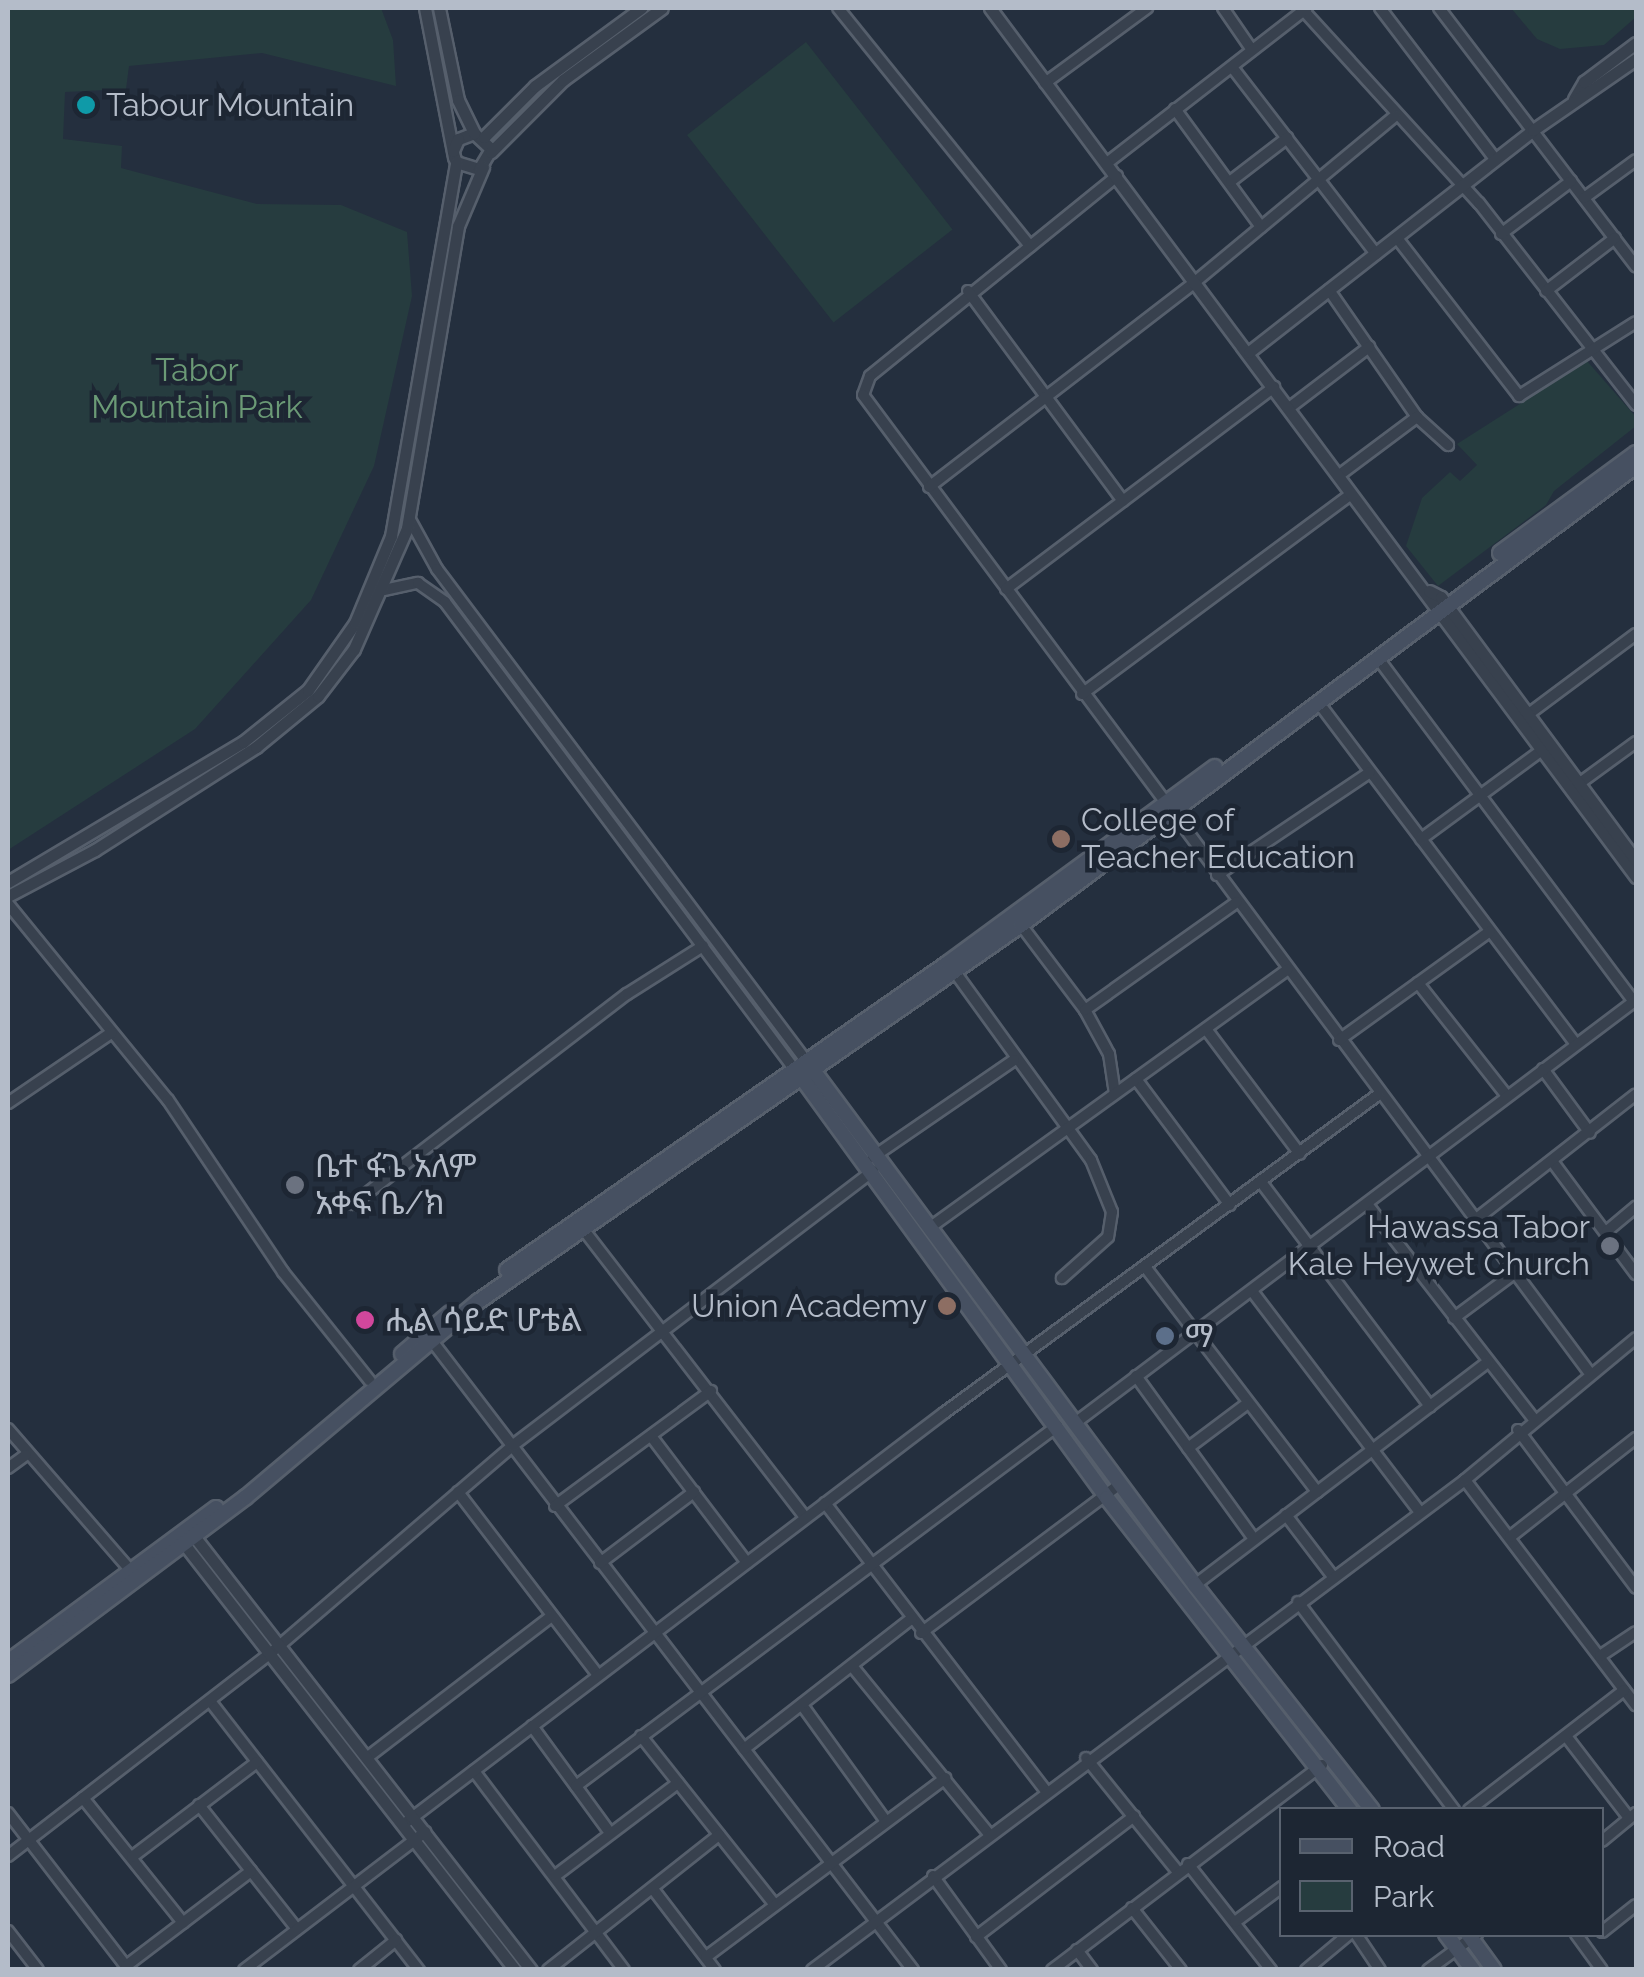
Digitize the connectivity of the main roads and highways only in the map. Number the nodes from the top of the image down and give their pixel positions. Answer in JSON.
{"nodes":[{"id":1,"x":1636,"y":453,"type":"edge"},
{"id":2,"x":1636,"y":466,"type":"edge"},
{"id":3,"x":1437,"y":602,"type":"junction"},
{"id":4,"x":1166,"y":810,"type":"junction"},
{"id":5,"x":805,"y":1071,"type":"junction"},
{"id":6,"x":582,"y":1227,"type":"junction"},
{"id":7,"x":187,"y":1537,"type":"junction"},
{"id":8,"x":8,"y":1662,"type":"edge"},
{"id":9,"x":8,"y":1674,"type":"edge"},
{"id":10,"x":1348,"y":1807,"type":"edge"},
{"id":11,"x":1370,"y":1807,"type":"edge"},
{"id":12,"x":1448,"y":1937,"type":"edge"},
{"id":13,"x":1473,"y":1937,"type":"edge"},
{"id":14,"x":1473,"y":1970,"type":"edge"},
{"id":15,"x":1494,"y":1970,"type":"edge"}],
"edges":[{"from":1,"to":3,"type":"main road"},
{"from":2,"to":3,"type":"main road"},
{"from":3,"to":4,"type":"main road"},
{"from":3,"to":4,"type":"main road"},
{"from":4,"to":5,"type":"main road"},
{"from":5,"to":6,"type":"main road"},
{"from":5,"to":10,"type":"main road"},
{"from":5,"to":11,"type":"main road"},
{"from":6,"to":7,"type":"main road"},
{"from":6,"to":7,"type":"main road"},
{"from":7,"to":8,"type":"main road"},
{"from":7,"to":9,"type":"main road"},
{"from":12,"to":14,"type":"main road"},
{"from":13,"to":15,"type":"main road"}]}
